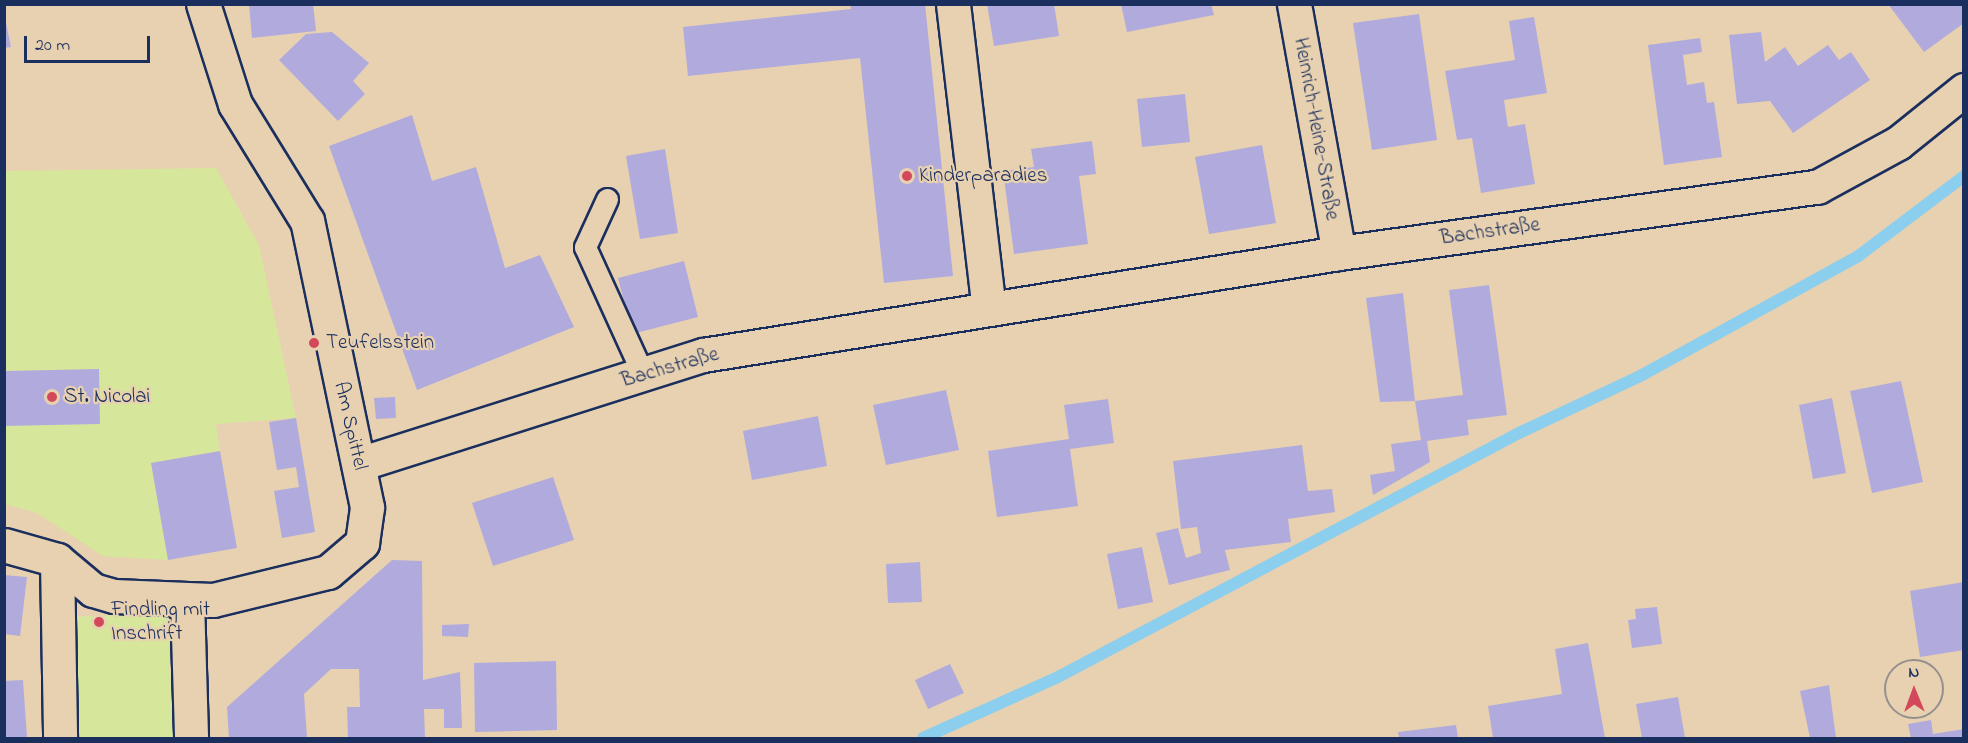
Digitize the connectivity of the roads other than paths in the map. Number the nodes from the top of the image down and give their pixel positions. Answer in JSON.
{"nodes":[{"id":1,"x":203,"y":4,"type":"edge"},
{"id":2,"x":953,"y":4,"type":"edge"},
{"id":3,"x":1294,"y":4,"type":"edge"},
{"id":4,"x":1964,"y":90,"type":"edge"},
{"id":5,"x":607,"y":199,"type":"dead end"},
{"id":6,"x":1339,"y":253,"type":"junction"},
{"id":7,"x":989,"y":309,"type":"junction"},
{"id":8,"x":643,"y":374,"type":"junction"},
{"id":9,"x":359,"y":464,"type":"junction"},
{"id":10,"x":4,"y":545,"type":"edge"},
{"id":11,"x":57,"y":560,"type":"junction"},
{"id":12,"x":188,"y":600,"type":"junction"},
{"id":13,"x":60,"y":738,"type":"edge"},
{"id":14,"x":191,"y":738,"type":"edge"}],
"edges":[{"from":1,"to":9,"type":"street","name":"Am Spittel"},
{"from":2,"to":7,"type":"street"},
{"from":3,"to":6,"type":"street","name":"Heinrich-Heine-Straße"},
{"from":4,"to":6,"type":"street","name":"Bachstraße"},
{"from":5,"to":8,"type":"lane"},
{"from":6,"to":7,"type":"street","name":"Bachstraße"},
{"from":7,"to":8,"type":"street","name":"Bachstraße"},
{"from":8,"to":9,"type":"street","name":"Bachstraße"},
{"from":9,"to":12,"type":"street","name":"Am Spittel"},
{"from":10,"to":11,"type":"street"},
{"from":11,"to":12,"type":"street","name":"Am Spittel"},
{"from":11,"to":13,"type":"street"},
{"from":12,"to":14,"type":"street"}]}
